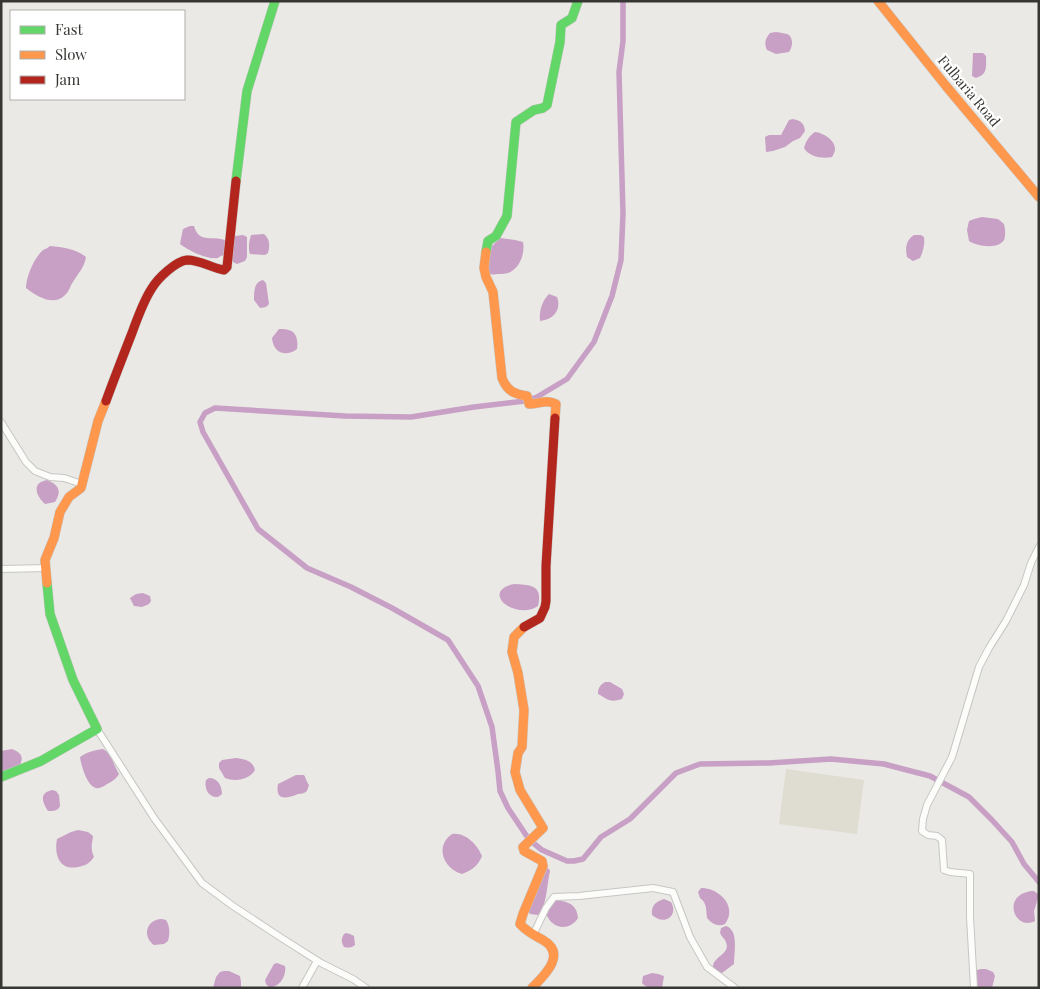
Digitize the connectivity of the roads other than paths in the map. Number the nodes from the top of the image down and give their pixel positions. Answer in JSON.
{"nodes":[{"id":1,"x":275,"y":1,"type":"edge"},
{"id":2,"x":578,"y":1,"type":"edge"},
{"id":3,"x":878,"y":1,"type":"edge"},
{"id":4,"x":1039,"y":196,"type":"edge"},
{"id":5,"x":1,"y":422,"type":"edge"},
{"id":6,"x":82,"y":484,"type":"junction"},
{"id":7,"x":1039,"y":547,"type":"edge"},
{"id":8,"x":46,"y":568,"type":"junction"},
{"id":9,"x":1,"y":569,"type":"edge"},
{"id":10,"x":97,"y":729,"type":"junction"},
{"id":11,"x":1,"y":777,"type":"edge"},
{"id":12,"x":533,"y":936,"type":"junction"},
{"id":13,"x":317,"y":961,"type":"junction"},
{"id":14,"x":302,"y":988,"type":"edge"},
{"id":15,"x":366,"y":988,"type":"edge"},
{"id":16,"x":532,"y":988,"type":"edge"},
{"id":17,"x":735,"y":988,"type":"edge"},
{"id":18,"x":974,"y":988,"type":"edge"}],
"edges":[{"from":1,"to":6,"type":"street"},
{"from":2,"to":12,"type":"street"},
{"from":3,"to":4,"type":"street","name":"Fulbaria Road"},
{"from":5,"to":6,"type":"street"},
{"from":6,"to":8,"type":"street"},
{"from":7,"to":18,"type":"street"},
{"from":8,"to":9,"type":"street"},
{"from":8,"to":10,"type":"street"},
{"from":10,"to":11,"type":"street"},
{"from":10,"to":13,"type":"street"},
{"from":12,"to":16,"type":"street"},
{"from":12,"to":17,"type":"street"},
{"from":13,"to":14,"type":"street"},
{"from":13,"to":15,"type":"street"}]}
